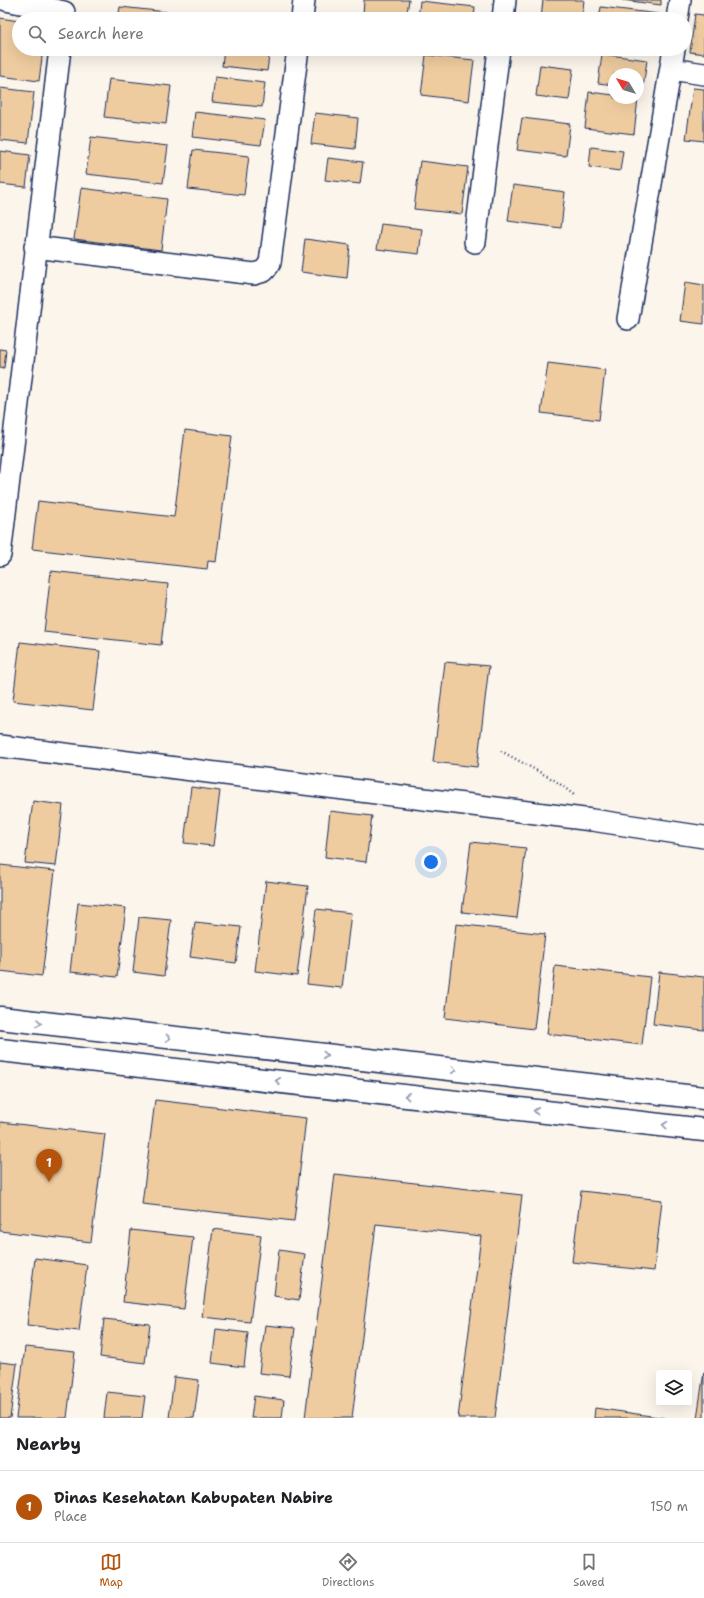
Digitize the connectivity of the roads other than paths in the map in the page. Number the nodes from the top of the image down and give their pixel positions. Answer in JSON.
{"nodes":[{"id":1,"x":6,"y":0,"type":"edge"},
{"id":2,"x":304,"y":0,"type":"edge"},
{"id":3,"x":505,"y":0,"type":"edge"},
{"id":4,"x":680,"y":0,"type":"edge"},
{"id":5,"x":64,"y":10,"type":"edge"},
{"id":6,"x":303,"y":12,"type":"edge"},
{"id":7,"x":504,"y":12,"type":"edge"},
{"id":8,"x":678,"y":12,"type":"edge"},
{"id":9,"x":59,"y":56,"type":"edge"},
{"id":10,"x":297,"y":56,"type":"edge"},
{"id":11,"x":498,"y":56,"type":"edge"},
{"id":12,"x":673,"y":56,"type":"edge"},
{"id":13,"x":671,"y":69,"type":"junction"},
{"id":14,"x":704,"y":74,"type":"edge"},
{"id":15,"x":475,"y":242,"type":"dead end"},
{"id":16,"x":35,"y":247,"type":"junction"},
{"id":17,"x":628,"y":319,"type":"dead end"},
{"id":18,"x":0,"y":555,"type":"edge"},
{"id":19,"x":0,"y":746,"type":"edge"},
{"id":20,"x":704,"y":837,"type":"edge"},
{"id":21,"x":0,"y":1018,"type":"edge"},
{"id":22,"x":0,"y":1050,"type":"edge"},
{"id":23,"x":704,"y":1098,"type":"edge"},
{"id":24,"x":704,"y":1130,"type":"edge"}],
"edges":[{"from":1,"to":5,"type":"street"},
{"from":2,"to":6,"type":"street"},
{"from":3,"to":7,"type":"street"},
{"from":4,"to":8,"type":"street"},
{"from":9,"to":16,"type":"street"},
{"from":10,"to":16,"type":"street"},
{"from":11,"to":15,"type":"street"},
{"from":12,"to":13,"type":"street"},
{"from":13,"to":14,"type":"street"},
{"from":13,"to":17,"type":"street"},
{"from":16,"to":18,"type":"street"},
{"from":19,"to":20,"type":"street"},
{"from":21,"to":23,"type":"main road","one_way":true},
{"from":24,"to":22,"type":"main road","one_way":true}]}
